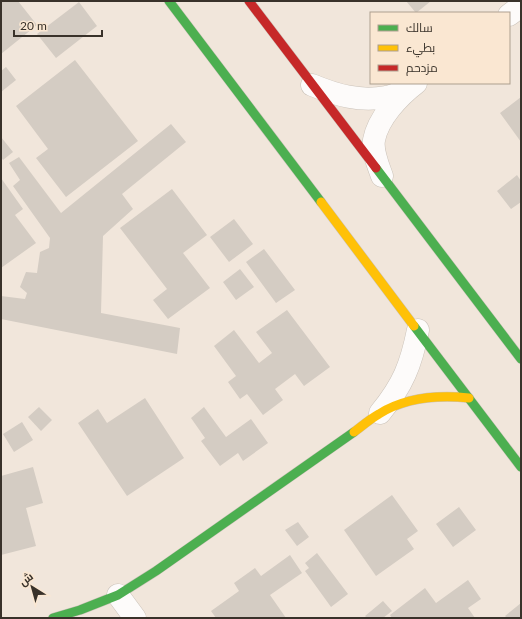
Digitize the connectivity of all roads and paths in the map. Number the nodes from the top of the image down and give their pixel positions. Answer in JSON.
{"nodes":[{"id":1,"x":169,"y":1,"type":"edge"},
{"id":2,"x":249,"y":1,"type":"edge"},
{"id":3,"x":521,"y":6,"type":"edge"},
{"id":4,"x":510,"y":14,"type":"edge"},
{"id":5,"x":312,"y":85,"type":"junction"},
{"id":6,"x":414,"y":85,"type":"edge"},
{"id":7,"x":382,"y":176,"type":"junction"},
{"id":8,"x":418,"y":330,"type":"junction"},
{"id":9,"x":521,"y":359,"type":"edge"},
{"id":10,"x":469,"y":398,"type":"junction"},
{"id":11,"x":380,"y":413,"type":"junction"},
{"id":12,"x":521,"y":466,"type":"edge"},
{"id":13,"x":118,"y":595,"type":"junction"},
{"id":14,"x":53,"y":618,"type":"edge"},
{"id":15,"x":135,"y":618,"type":"edge"}],
"edges":[{"from":1,"to":8,"type":"street"},
{"from":2,"to":5,"type":"street"},
{"from":3,"to":4,"type":"street"},
{"from":5,"to":6,"type":"street"},
{"from":5,"to":7,"type":"street"},
{"from":6,"to":7,"type":"street"},
{"from":7,"to":9,"type":"street"},
{"from":8,"to":10,"type":"street"},
{"from":8,"to":11,"type":"street"},
{"from":10,"to":11,"type":"street"},
{"from":10,"to":12,"type":"street"},
{"from":11,"to":13,"type":"street"},
{"from":13,"to":14,"type":"street"},
{"from":13,"to":15,"type":"street"}]}
